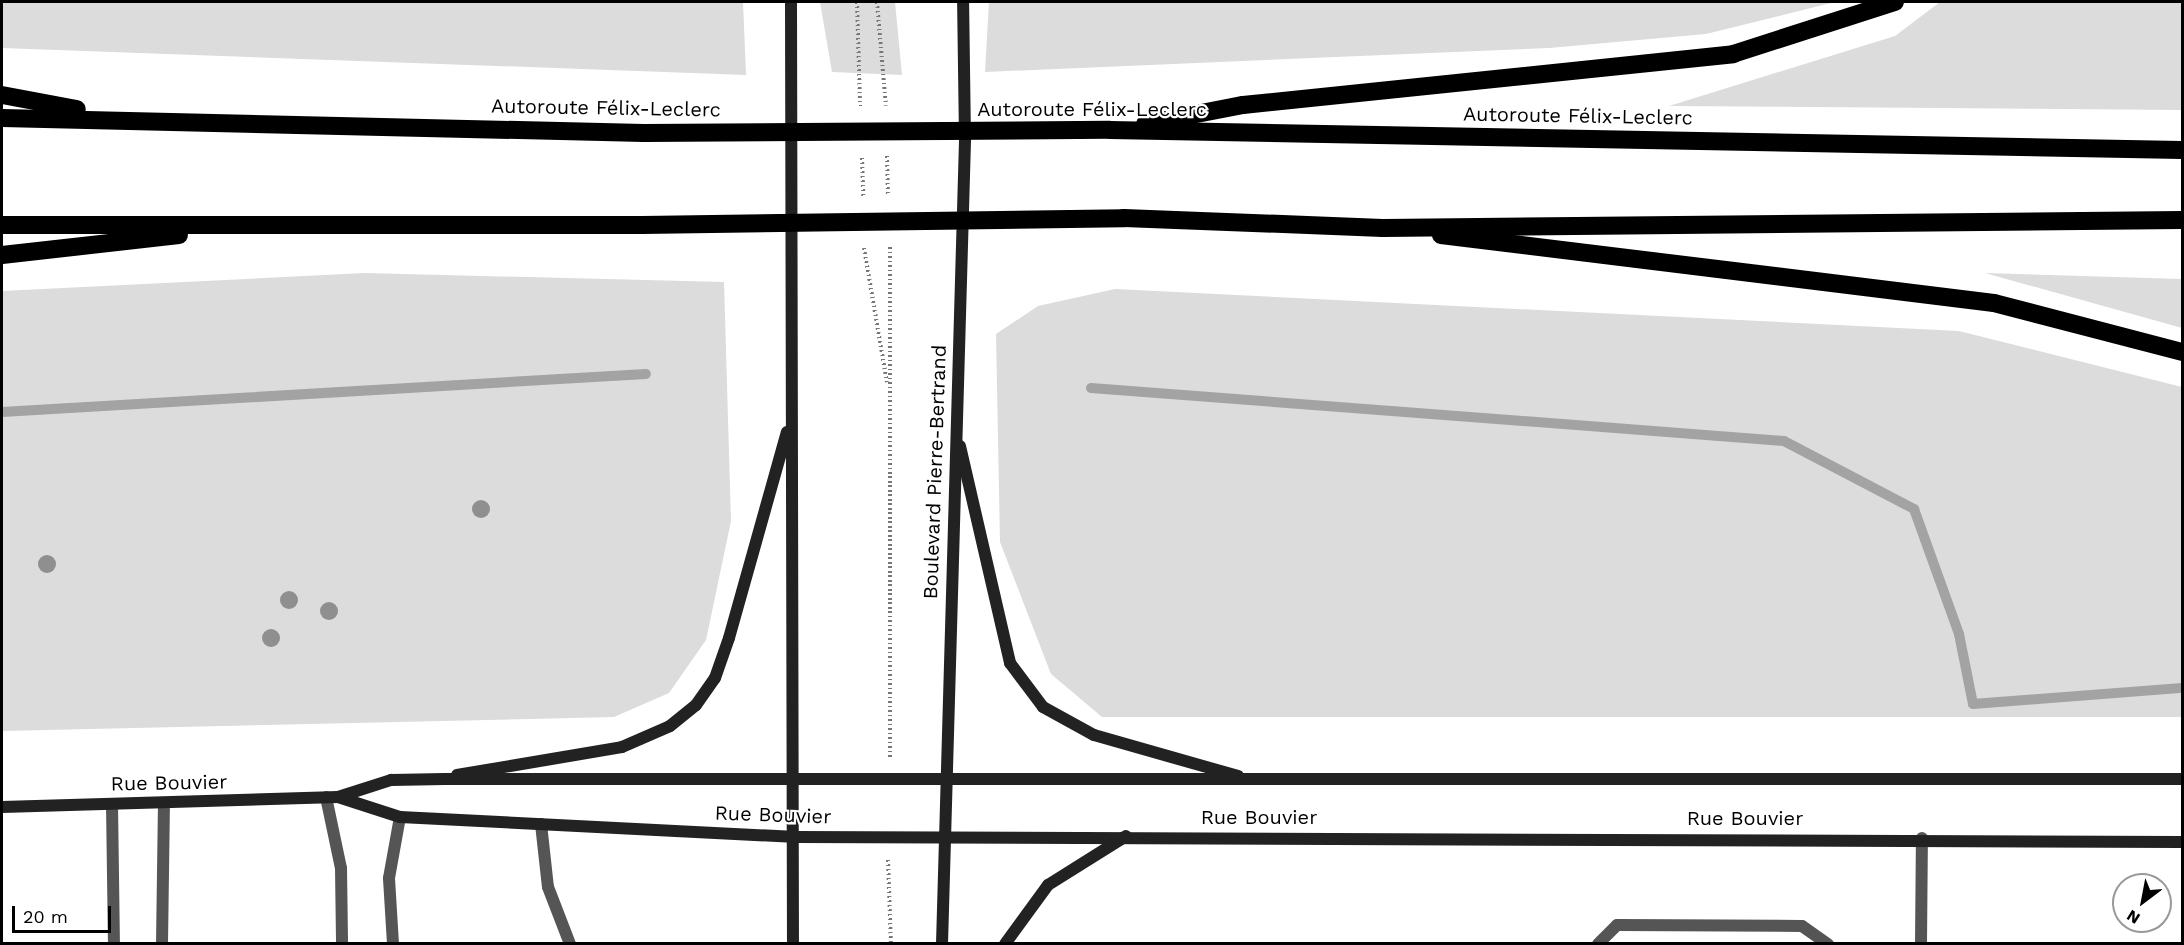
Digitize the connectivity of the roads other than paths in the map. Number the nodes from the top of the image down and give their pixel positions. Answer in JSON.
{"nodes":[{"id":1,"x":791,"y":2,"type":"edge"},
{"id":2,"x":963,"y":2,"type":"edge"},
{"id":3,"x":1895,"y":2,"type":"edge"},
{"id":4,"x":2,"y":95,"type":"edge"},
{"id":5,"x":120,"y":116,"type":"junction"},
{"id":6,"x":2,"y":118,"type":"edge"},
{"id":7,"x":1110,"y":130,"type":"junction"},
{"id":8,"x":2182,"y":150,"type":"edge"},
{"id":9,"x":2182,"y":220,"type":"edge"},
{"id":10,"x":2,"y":225,"type":"edge"},
{"id":11,"x":266,"y":225,"type":"junction"},
{"id":12,"x":1383,"y":228,"type":"junction"},
{"id":13,"x":2,"y":255,"type":"edge"},
{"id":14,"x":2182,"y":352,"type":"edge"},
{"id":15,"x":791,"y":420,"type":"junction"},
{"id":16,"x":957,"y":428,"type":"junction"},
{"id":17,"x":792,"y":776,"type":"junction"},
{"id":18,"x":445,"y":779,"type":"junction"},
{"id":19,"x":1248,"y":779,"type":"junction"},
{"id":20,"x":2182,"y":779,"type":"edge"},
{"id":21,"x":947,"y":781,"type":"junction"},
{"id":22,"x":332,"y":797,"type":"junction"},
{"id":23,"x":164,"y":803,"type":"junction"},
{"id":24,"x":112,"y":804,"type":"junction"},
{"id":25,"x":2,"y":807,"type":"edge"},
{"id":26,"x":400,"y":817,"type":"junction"},
{"id":27,"x":541,"y":824,"type":"junction"},
{"id":28,"x":1127,"y":836,"type":"junction"},
{"id":29,"x":796,"y":837,"type":"junction"},
{"id":30,"x":943,"y":838,"type":"junction"},
{"id":31,"x":1922,"y":838,"type":"junction"},
{"id":32,"x":2182,"y":842,"type":"edge"},
{"id":33,"x":114,"y":944,"type":"edge"},
{"id":34,"x":162,"y":944,"type":"edge"},
{"id":35,"x":342,"y":944,"type":"edge"},
{"id":36,"x":393,"y":944,"type":"edge"},
{"id":37,"x":570,"y":944,"type":"edge"},
{"id":38,"x":793,"y":944,"type":"edge"},
{"id":39,"x":942,"y":944,"type":"edge"},
{"id":40,"x":1005,"y":944,"type":"edge"},
{"id":41,"x":1598,"y":944,"type":"edge"},
{"id":42,"x":1828,"y":944,"type":"edge"},
{"id":43,"x":1921,"y":944,"type":"edge"}],
"edges":[{"from":1,"to":15,"type":"street"},
{"from":2,"to":16,"type":"street","name":"Boulevard Pierre-Bertrand"},
{"from":3,"to":7,"type":"highway"},
{"from":4,"to":5,"type":"highway"},
{"from":5,"to":6,"type":"highway","name":"Autoroute Félix-Leclerc"},
{"from":5,"to":7,"type":"highway","name":"Autoroute Félix-Leclerc"},
{"from":7,"to":8,"type":"highway","name":"Autoroute Félix-Leclerc"},
{"from":9,"to":12,"type":"highway"},
{"from":10,"to":11,"type":"highway"},
{"from":11,"to":12,"type":"highway"},
{"from":11,"to":13,"type":"highway"},
{"from":12,"to":14,"type":"highway"},
{"from":15,"to":17,"type":"street"},
{"from":15,"to":18,"type":"street"},
{"from":16,"to":19,"type":"street"},
{"from":16,"to":21,"type":"street","name":"Boulevard Pierre-Bertrand"},
{"from":17,"to":18,"type":"street","name":"Rue Bouvier"},
{"from":17,"to":21,"type":"street","name":"Rue Bouvier"},
{"from":17,"to":29,"type":"street"},
{"from":18,"to":22,"type":"street","name":"Rue Bouvier"},
{"from":19,"to":20,"type":"street","name":"Rue Bouvier"},
{"from":19,"to":21,"type":"street","name":"Rue Bouvier"},
{"from":21,"to":30,"type":"street","name":"Boulevard Pierre-Bertrand"},
{"from":22,"to":23,"type":"street","name":"Rue Bouvier"},
{"from":22,"to":26,"type":"street","name":"Rue Bouvier"},
{"from":22,"to":35,"type":"lane"},
{"from":23,"to":24,"type":"street","name":"Rue Bouvier"},
{"from":23,"to":34,"type":"lane"},
{"from":24,"to":25,"type":"street","name":"Rue Bouvier"},
{"from":24,"to":33,"type":"lane"},
{"from":26,"to":27,"type":"street","name":"Rue Bouvier"},
{"from":26,"to":36,"type":"lane"},
{"from":27,"to":29,"type":"street","name":"Rue Bouvier"},
{"from":27,"to":37,"type":"lane"},
{"from":28,"to":30,"type":"street","name":"Rue Bouvier"},
{"from":28,"to":31,"type":"street","name":"Rue Bouvier"},
{"from":28,"to":40,"type":"street"},
{"from":29,"to":30,"type":"street","name":"Rue Bouvier"},
{"from":29,"to":38,"type":"street"},
{"from":30,"to":39,"type":"street","name":"Boulevard Pierre-Bertrand"},
{"from":31,"to":32,"type":"street","name":"Rue Bouvier"},
{"from":31,"to":43,"type":"lane"},
{"from":41,"to":42,"type":"lane"}]}
